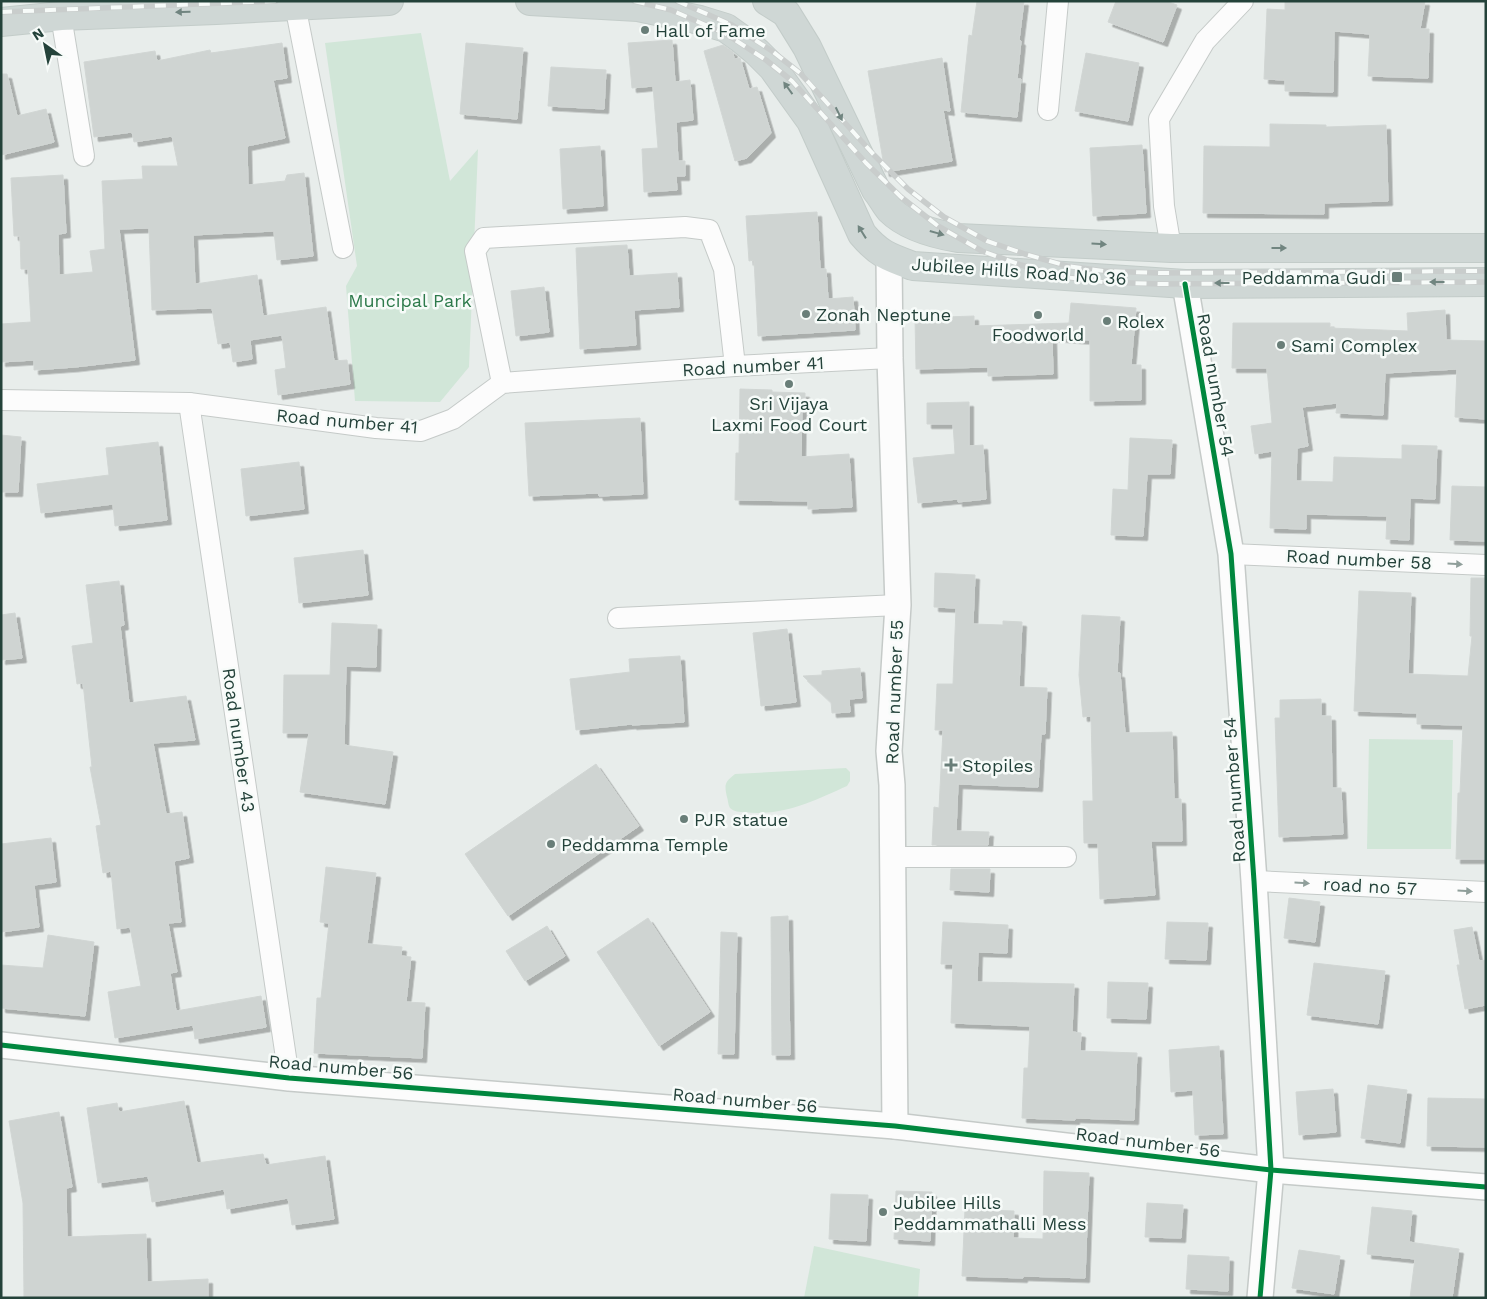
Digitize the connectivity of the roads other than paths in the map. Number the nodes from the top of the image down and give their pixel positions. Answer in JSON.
{"nodes":[{"id":1,"x":389,"y":1,"type":"edge"},
{"id":2,"x":530,"y":1,"type":"edge"},
{"id":3,"x":767,"y":1,"type":"edge"},
{"id":4,"x":1058,"y":1,"type":"edge"},
{"id":5,"x":1243,"y":1,"type":"edge"},
{"id":6,"x":296,"y":5,"type":"junction"},
{"id":7,"x":216,"y":6,"type":"edge"},
{"id":8,"x":60,"y":16,"type":"junction"},
{"id":9,"x":1,"y":22,"type":"edge"},
{"id":10,"x":1048,"y":110,"type":"dead end"},
{"id":11,"x":84,"y":156,"type":"dead end"},
{"id":12,"x":343,"y":248,"type":"dead end"},
{"id":13,"x":1171,"y":248,"type":"junction"},
{"id":14,"x":1486,"y":248,"type":"edge"},
{"id":15,"x":889,"y":257,"type":"junction"},
{"id":16,"x":1486,"y":282,"type":"edge"},
{"id":17,"x":1185,"y":284,"type":"junction"},
{"id":18,"x":890,"y":358,"type":"junction"},
{"id":19,"x":735,"y":366,"type":"junction"},
{"id":20,"x":502,"y":383,"type":"junction"},
{"id":21,"x":1,"y":400,"type":"edge"},
{"id":22,"x":189,"y":403,"type":"junction"},
{"id":23,"x":1231,"y":554,"type":"junction"},
{"id":24,"x":1486,"y":565,"type":"edge"},
{"id":25,"x":898,"y":605,"type":"junction"},
{"id":26,"x":618,"y":618,"type":"dead end"},
{"id":27,"x":892,"y":857,"type":"junction"},
{"id":28,"x":1066,"y":857,"type":"dead end"},
{"id":29,"x":1254,"y":880,"type":"junction"},
{"id":30,"x":1486,"y":892,"type":"edge"},
{"id":31,"x":1,"y":1045,"type":"edge"},
{"id":32,"x":290,"y":1078,"type":"junction"},
{"id":33,"x":895,"y":1126,"type":"junction"},
{"id":34,"x":1271,"y":1170,"type":"junction"},
{"id":35,"x":1486,"y":1187,"type":"edge"},
{"id":36,"x":1260,"y":1298,"type":"edge"}],
"edges":[{"from":1,"to":6,"type":"main road"},
{"from":15,"to":2,"type":"main road","name":"Jubilee Hills Road No 36","one_way":true},
{"from":3,"to":13,"type":"main road","name":"Jubilee Hills Road No 36","one_way":true},
{"from":4,"to":10,"type":"street"},
{"from":5,"to":13,"type":"street"},
{"from":6,"to":7,"type":"main road"},
{"from":6,"to":12,"type":"street"},
{"from":7,"to":8,"type":"main road","one_way":true},
{"from":8,"to":9,"type":"main road"},
{"from":8,"to":11,"type":"street"},
{"from":13,"to":14,"type":"main road","name":"Jubilee Hills Road No 36","one_way":true},
{"from":15,"to":17,"type":"main road","name":"Jubilee Hills Road No 36"},
{"from":15,"to":18,"type":"street","name":"Road number 55"},
{"from":16,"to":17,"type":"main road","name":"Jubilee Hills Road No 36","one_way":true},
{"from":17,"to":23,"type":"street","name":"Road number 54"},
{"from":18,"to":19,"type":"street","name":"Road number 41"},
{"from":18,"to":25,"type":"street","name":"Road number 55"},
{"from":19,"to":20,"type":"street","name":"Road number 41"},
{"from":19,"to":20,"type":"street"},
{"from":20,"to":22,"type":"street","name":"Road number 41"},
{"from":21,"to":22,"type":"street","name":"Road number 41"},
{"from":22,"to":32,"type":"street","name":"Road number 43"},
{"from":23,"to":24,"type":"street","name":"Road number 58","one_way":true},
{"from":23,"to":29,"type":"street","name":"Road number 54"},
{"from":25,"to":26,"type":"street"},
{"from":25,"to":27,"type":"street","name":"Road number 55"},
{"from":27,"to":28,"type":"street"},
{"from":27,"to":33,"type":"street","name":"Road number 55"},
{"from":29,"to":30,"type":"street","name":"road no 57","one_way":true},
{"from":29,"to":34,"type":"street","name":"Road number 54"},
{"from":31,"to":32,"type":"street","name":"Road number 56"},
{"from":32,"to":33,"type":"street","name":"Road number 56"},
{"from":33,"to":34,"type":"street","name":"Road number 56"},
{"from":34,"to":35,"type":"street","name":"Road number 56"},
{"from":34,"to":36,"type":"street","name":"Road number 54"}]}
